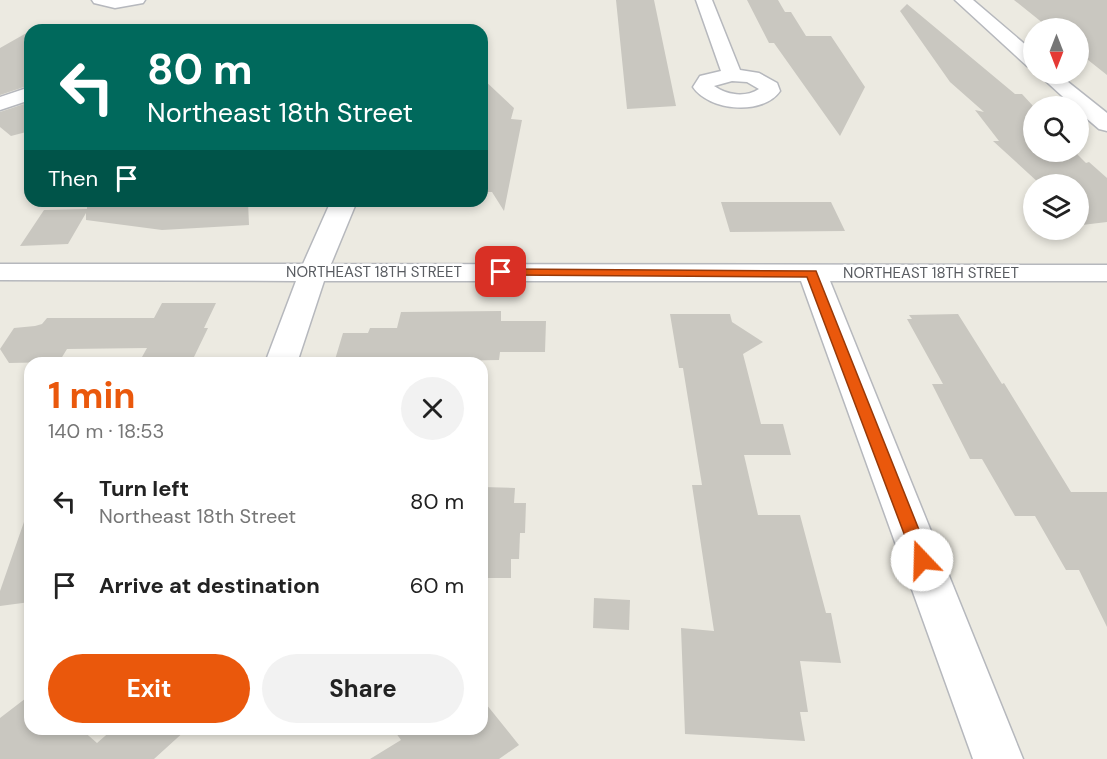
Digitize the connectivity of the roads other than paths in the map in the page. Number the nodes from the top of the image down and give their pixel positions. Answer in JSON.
{"nodes":[{"id":1,"x":100,"y":0,"type":"edge"},
{"id":2,"x":137,"y":0,"type":"edge"},
{"id":3,"x":704,"y":0,"type":"edge"},
{"id":4,"x":963,"y":0,"type":"edge"},
{"id":5,"x":1023,"y":52,"type":"edge"},
{"id":6,"x":732,"y":75,"type":"dead end"},
{"id":7,"x":1059,"y":84,"type":"edge"},
{"id":8,"x":24,"y":95,"type":"edge"},
{"id":9,"x":0,"y":104,"type":"edge"},
{"id":10,"x":1107,"y":124,"type":"edge"},
{"id":11,"x":341,"y":207,"type":"edge"},
{"id":12,"x":0,"y":272,"type":"edge"},
{"id":13,"x":313,"y":272,"type":"junction"},
{"id":14,"x":812,"y":273,"type":"junction"},
{"id":15,"x":1107,"y":273,"type":"edge"},
{"id":16,"x":282,"y":357,"type":"edge"},
{"id":17,"x":999,"y":759,"type":"edge"}],
"edges":[{"from":1,"to":2,"type":"street"},
{"from":3,"to":6,"type":"street"},
{"from":4,"to":5,"type":"street"},
{"from":7,"to":10,"type":"street"},
{"from":8,"to":9,"type":"street"},
{"from":11,"to":13,"type":"street"},
{"from":12,"to":13,"type":"street","name":"NORTHEAST 18TH STREET"},
{"from":13,"to":14,"type":"street","name":"NORTHEAST 18TH STREET"},
{"from":13,"to":16,"type":"street"},
{"from":14,"to":15,"type":"street","name":"NORTHEAST 18TH STREET"},
{"from":14,"to":17,"type":"street"}]}
